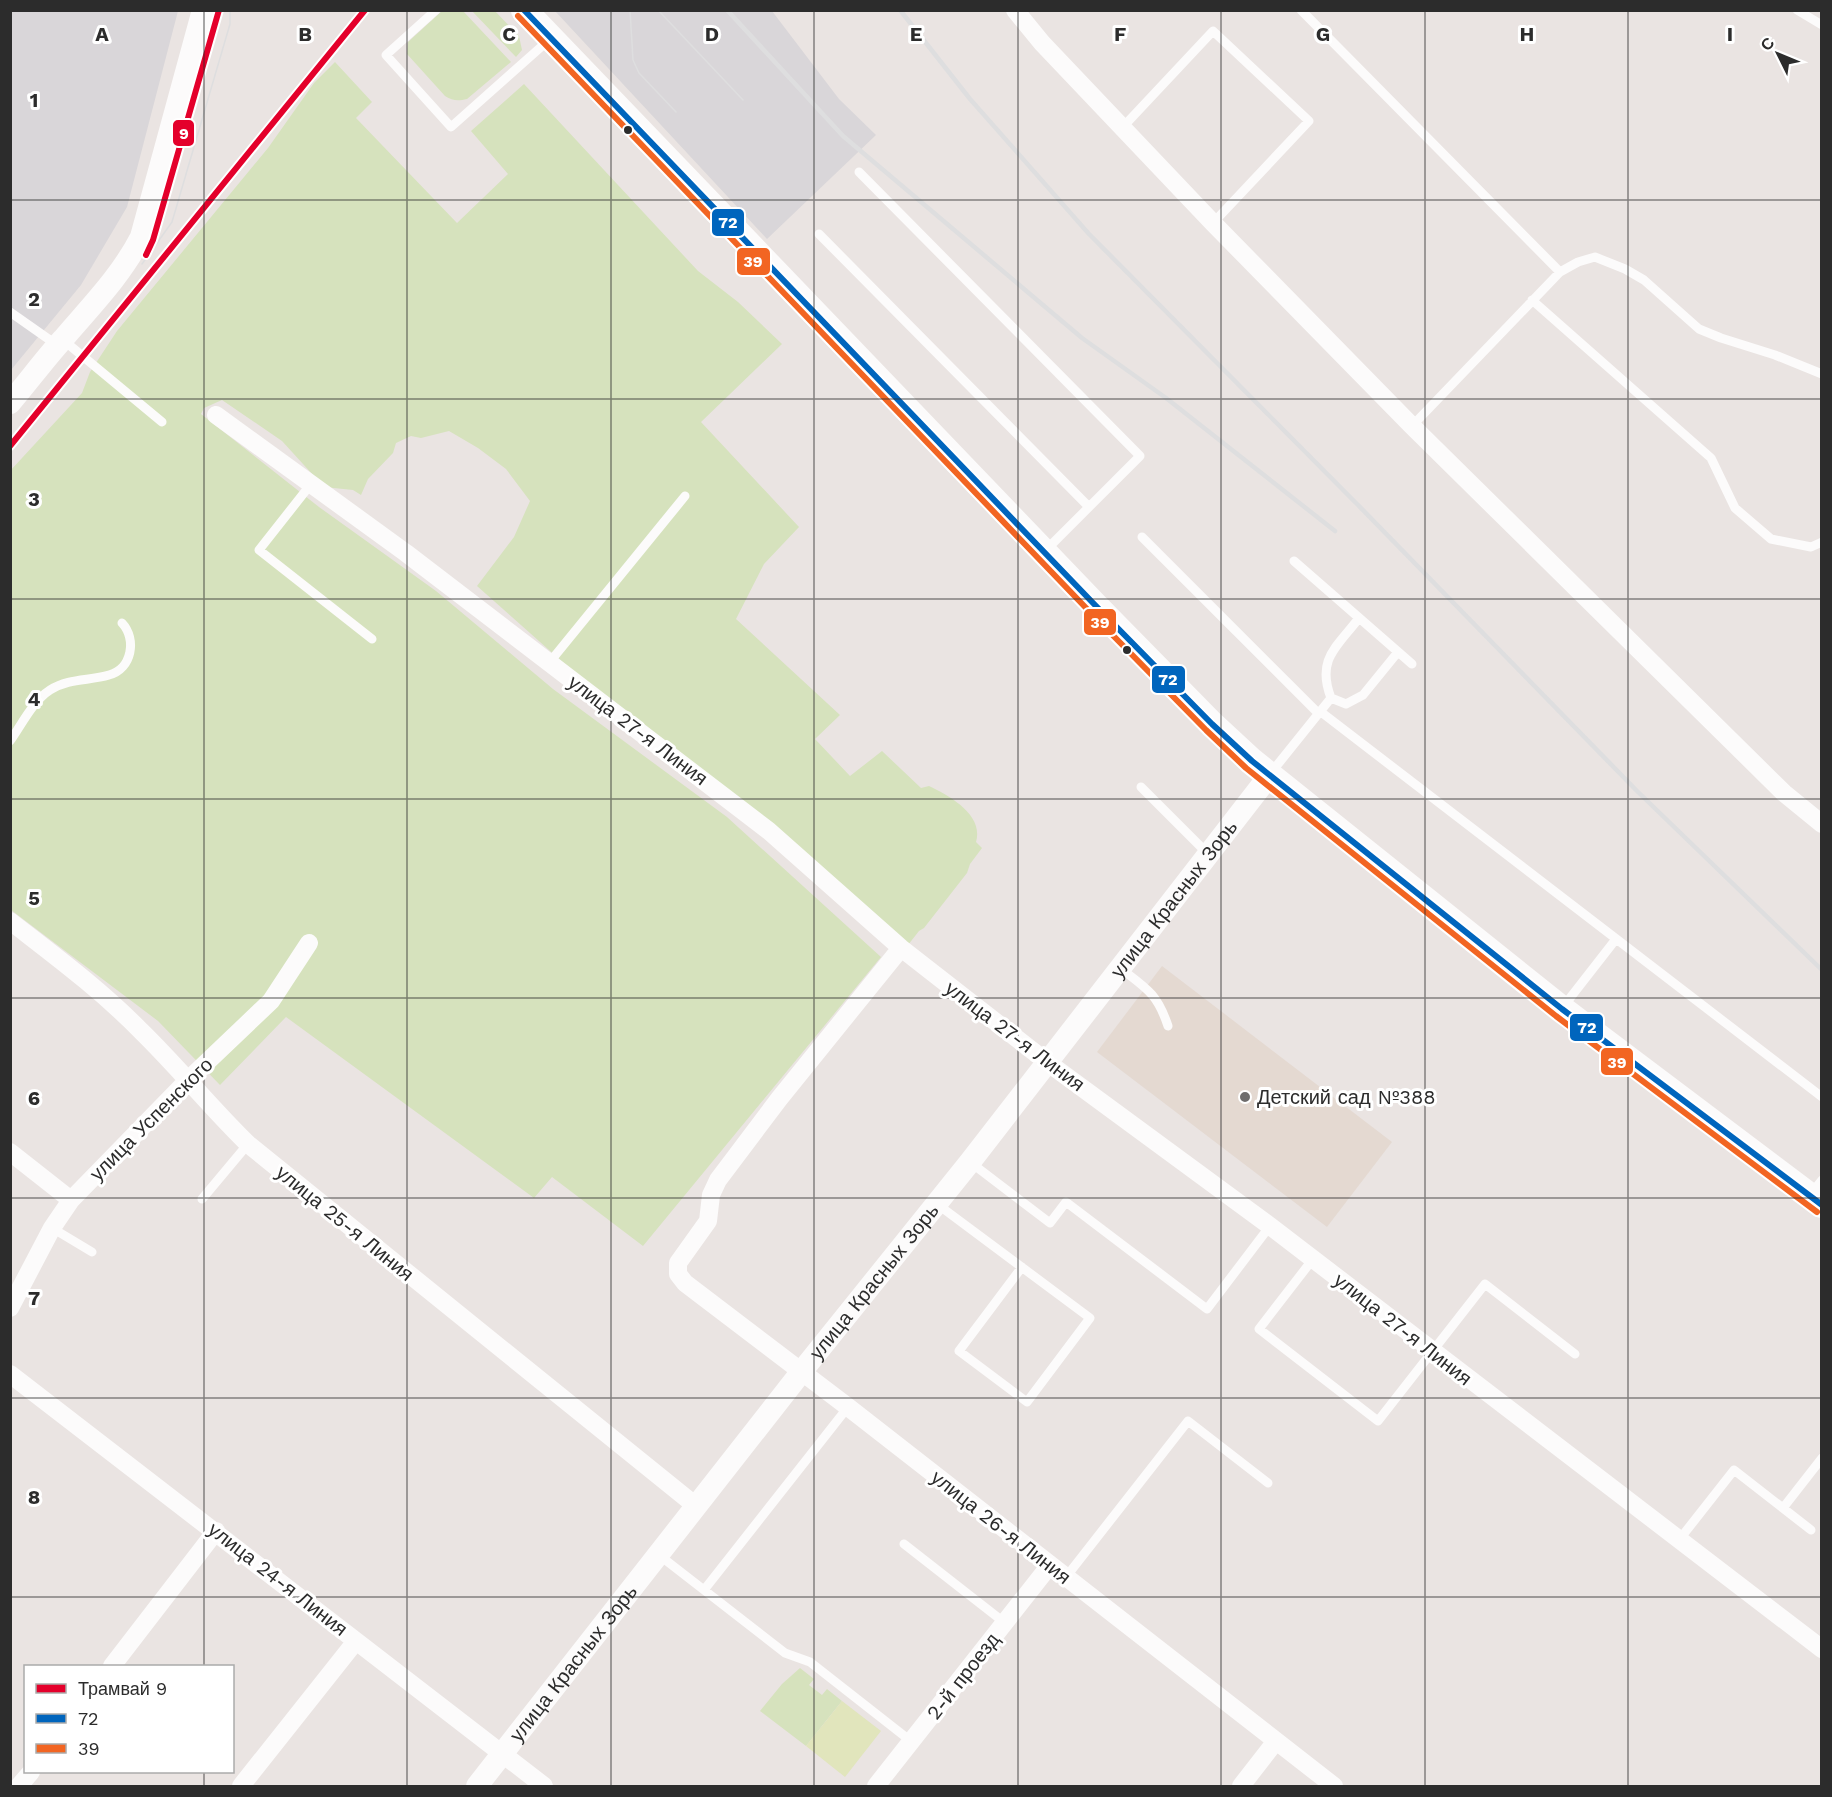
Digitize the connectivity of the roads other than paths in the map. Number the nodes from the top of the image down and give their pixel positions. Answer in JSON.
{"nodes":[{"id":1,"x":203,"y":10,"type":"edge"},
{"id":2,"x":436,"y":10,"type":"edge"},
{"id":3,"x":524,"y":10,"type":"edge"},
{"id":4,"x":1015,"y":10,"type":"edge"},
{"id":5,"x":1301,"y":10,"type":"edge"},
{"id":6,"x":1797,"y":10,"type":"edge"},
{"id":7,"x":1821,"y":25,"type":"edge"},
{"id":8,"x":550,"y":39,"type":"junction"},
{"id":9,"x":1122,"y":128,"type":"junction"},
{"id":10,"x":859,"y":172,"type":"dead end"},
{"id":11,"x":1213,"y":223,"type":"junction"},
{"id":12,"x":819,"y":234,"type":"dead end"},
{"id":13,"x":1560,"y":272,"type":"junction"},
{"id":14,"x":1532,"y":300,"type":"junction"},
{"id":15,"x":10,"y":312,"type":"edge"},
{"id":16,"x":60,"y":342,"type":"junction"},
{"id":17,"x":1821,"y":374,"type":"edge"},
{"id":18,"x":10,"y":403,"type":"edge"},
{"id":19,"x":216,"y":415,"type":"dead end"},
{"id":20,"x":162,"y":422,"type":"dead end"},
{"id":21,"x":1412,"y":426,"type":"junction"},
{"id":22,"x":311,"y":484,"type":"junction"},
{"id":23,"x":685,"y":496,"type":"dead end"},
{"id":24,"x":1089,"y":507,"type":"junction"},
{"id":25,"x":1143,"y":537,"type":"dead end"},
{"id":26,"x":1821,"y":542,"type":"edge"},
{"id":27,"x":1044,"y":552,"type":"junction"},
{"id":28,"x":1294,"y":561,"type":"dead end"},
{"id":29,"x":1359,"y":618,"type":"junction"},
{"id":30,"x":122,"y":623,"type":"dead end"},
{"id":31,"x":372,"y":639,"type":"dead end"},
{"id":32,"x":1398,"y":652,"type":"junction"},
{"id":33,"x":549,"y":663,"type":"junction"},
{"id":34,"x":1412,"y":664,"type":"dead end"},
{"id":35,"x":1331,"y":698,"type":"junction"},
{"id":36,"x":1320,"y":713,"type":"junction"},
{"id":37,"x":10,"y":741,"type":"edge"},
{"id":38,"x":1269,"y":776,"type":"junction"},
{"id":39,"x":1141,"y":787,"type":"dead end"},
{"id":40,"x":1821,"y":824,"type":"edge"},
{"id":41,"x":1208,"y":854,"type":"junction"},
{"id":42,"x":10,"y":921,"type":"edge"},
{"id":43,"x":1616,"y":939,"type":"junction"},
{"id":44,"x":309,"y":943,"type":"dead end"},
{"id":45,"x":901,"y":948,"type":"junction"},
{"id":46,"x":1120,"y":968,"type":"junction"},
{"id":47,"x":1562,"y":1009,"type":"junction"},
{"id":48,"x":1168,"y":1026,"type":"dead end"},
{"id":49,"x":1047,"y":1062,"type":"junction"},
{"id":50,"x":187,"y":1081,"type":"junction"},
{"id":51,"x":1821,"y":1097,"type":"edge"},
{"id":52,"x":248,"y":1144,"type":"junction"},
{"id":53,"x":10,"y":1152,"type":"edge"},
{"id":54,"x":970,"y":1162,"type":"junction"},
{"id":55,"x":1817,"y":1194,"type":"edge"},
{"id":56,"x":202,"y":1199,"type":"dead end"},
{"id":57,"x":71,"y":1200,"type":"junction"},
{"id":58,"x":937,"y":1204,"type":"junction"},
{"id":59,"x":1270,"y":1226,"type":"junction"},
{"id":60,"x":52,"y":1228,"type":"junction"},
{"id":61,"x":92,"y":1252,"type":"dead end"},
{"id":62,"x":1313,"y":1259,"type":"junction"},
{"id":63,"x":1022,"y":1267,"type":"junction"},
{"id":64,"x":17,"y":1282,"type":"edge"},
{"id":65,"x":10,"y":1308,"type":"edge"},
{"id":66,"x":1432,"y":1351,"type":"junction"},
{"id":67,"x":1575,"y":1354,"type":"dead end"},
{"id":68,"x":802,"y":1371,"type":"junction"},
{"id":69,"x":10,"y":1374,"type":"edge"},
{"id":70,"x":848,"y":1407,"type":"junction"},
{"id":71,"x":1821,"y":1458,"type":"edge"},
{"id":72,"x":1268,"y":1483,"type":"dead end"},
{"id":73,"x":696,"y":1506,"type":"junction"},
{"id":74,"x":1783,"y":1508,"type":"junction"},
{"id":75,"x":1811,"y":1530,"type":"dead end"},
{"id":76,"x":216,"y":1531,"type":"junction"},
{"id":77,"x":1679,"y":1540,"type":"junction"},
{"id":78,"x":904,"y":1544,"type":"dead end"},
{"id":79,"x":658,"y":1554,"type":"junction"},
{"id":80,"x":1050,"y":1565,"type":"junction"},
{"id":81,"x":1066,"y":1577,"type":"junction"},
{"id":82,"x":704,"y":1590,"type":"junction"},
{"id":83,"x":1005,"y":1623,"type":"junction"},
{"id":84,"x":356,"y":1641,"type":"junction"},
{"id":85,"x":1821,"y":1649,"type":"edge"},
{"id":86,"x":113,"y":1665,"type":"edge"},
{"id":87,"x":1276,"y":1741,"type":"junction"},
{"id":88,"x":912,"y":1742,"type":"junction"},
{"id":89,"x":502,"y":1755,"type":"junction"},
{"id":90,"x":30,"y":1773,"type":"edge"},
{"id":91,"x":19,"y":1786,"type":"edge"},
{"id":92,"x":241,"y":1786,"type":"edge"},
{"id":93,"x":477,"y":1786,"type":"edge"},
{"id":94,"x":544,"y":1786,"type":"edge"},
{"id":95,"x":876,"y":1786,"type":"edge"},
{"id":96,"x":1241,"y":1786,"type":"edge"},
{"id":97,"x":1334,"y":1786,"type":"edge"}],
"edges":[{"from":1,"to":16,"type":"street"},
{"from":2,"to":8,"type":"lane"},
{"from":3,"to":8,"type":"main road"},
{"from":4,"to":9,"type":"street"},
{"from":5,"to":13,"type":"lane"},
{"from":6,"to":7,"type":"lane"},
{"from":8,"to":27,"type":"main road"},
{"from":9,"to":11,"type":"street"},
{"from":9,"to":11,"type":"lane"},
{"from":10,"to":24,"type":"lane"},
{"from":11,"to":21,"type":"street"},
{"from":12,"to":24,"type":"lane"},
{"from":13,"to":14,"type":"lane"},
{"from":13,"to":17,"type":"lane"},
{"from":14,"to":21,"type":"lane"},
{"from":14,"to":26,"type":"lane"},
{"from":15,"to":16,"type":"lane"},
{"from":16,"to":18,"type":"street"},
{"from":16,"to":20,"type":"lane"},
{"from":19,"to":22,"type":"street","name":"улица 27-я Линия"},
{"from":21,"to":40,"type":"street"},
{"from":22,"to":31,"type":"lane"},
{"from":22,"to":33,"type":"street","name":"улица 27-я Линия"},
{"from":23,"to":33,"type":"lane"},
{"from":24,"to":27,"type":"lane"},
{"from":25,"to":36,"type":"lane"},
{"from":27,"to":38,"type":"main road"},
{"from":28,"to":29,"type":"lane"},
{"from":29,"to":32,"type":"lane"},
{"from":29,"to":35,"type":"lane"},
{"from":30,"to":37,"type":"lane"},
{"from":32,"to":34,"type":"lane"},
{"from":32,"to":35,"type":"lane"},
{"from":33,"to":45,"type":"street","name":"улица 27-я Линия"},
{"from":35,"to":36,"type":"lane"},
{"from":36,"to":38,"type":"lane"},
{"from":36,"to":43,"type":"lane"},
{"from":38,"to":41,"type":"street","name":"улица Красных Зорь"},
{"from":38,"to":47,"type":"main road"},
{"from":39,"to":41,"type":"lane"},
{"from":41,"to":46,"type":"street","name":"улица Красных Зорь"},
{"from":42,"to":50,"type":"street","name":"улица 25-я Линия"},
{"from":43,"to":47,"type":"lane"},
{"from":43,"to":51,"type":"lane"},
{"from":44,"to":50,"type":"street","name":"улица Успенского"},
{"from":45,"to":49,"type":"street","name":"улица 27-я Линия"},
{"from":45,"to":68,"type":"street","name":"улица 26-я Линия"},
{"from":46,"to":48,"type":"lane"},
{"from":46,"to":49,"type":"street","name":"улица Красных Зорь"},
{"from":47,"to":55,"type":"main road"},
{"from":49,"to":54,"type":"street","name":"улица Красных Зорь"},
{"from":49,"to":59,"type":"street","name":"улица 27-я Линия"},
{"from":50,"to":52,"type":"street","name":"улица 25-я Линия"},
{"from":50,"to":57,"type":"street","name":"улица Успенского"},
{"from":52,"to":56,"type":"lane"},
{"from":52,"to":73,"type":"street","name":"улица 25-я Линия"},
{"from":53,"to":57,"type":"street"},
{"from":54,"to":58,"type":"street","name":"улица Красных Зорь"},
{"from":54,"to":59,"type":"lane"},
{"from":57,"to":60,"type":"street","name":"улица Успенского"},
{"from":58,"to":63,"type":"lane"},
{"from":58,"to":68,"type":"street","name":"улица Красных Зорь"},
{"from":59,"to":62,"type":"street","name":"улица 27-я Линия"},
{"from":60,"to":61,"type":"lane"},
{"from":60,"to":64,"type":"street","name":"улица Успенского"},
{"from":62,"to":66,"type":"street","name":"улица 27-я Линия"},
{"from":62,"to":66,"type":"lane"},
{"from":63,"to":63,"type":"lane"},
{"from":64,"to":65,"type":"street","name":"улица Успенского"},
{"from":66,"to":67,"type":"lane"},
{"from":66,"to":77,"type":"street","name":"улица 27-я Линия"},
{"from":68,"to":70,"type":"street","name":"улица 26-я Линия"},
{"from":68,"to":73,"type":"street","name":"улица Красных Зорь"},
{"from":69,"to":76,"type":"street","name":"улица 24-я Линия"},
{"from":70,"to":80,"type":"street","name":"улица 26-я Линия"},
{"from":70,"to":82,"type":"lane"},
{"from":71,"to":74,"type":"lane"},
{"from":72,"to":81,"type":"lane"},
{"from":73,"to":79,"type":"street","name":"улица Красных Зорь"},
{"from":74,"to":75,"type":"lane"},
{"from":74,"to":77,"type":"lane"},
{"from":76,"to":84,"type":"street","name":"улица 24-я Линия"},
{"from":76,"to":86,"type":"street"},
{"from":77,"to":85,"type":"street","name":"улица 27-я Линия"},
{"from":78,"to":83,"type":"lane"},
{"from":79,"to":82,"type":"lane"},
{"from":79,"to":89,"type":"street","name":"улица Красных Зорь"},
{"from":80,"to":81,"type":"street","name":"улица 26-я Линия"},
{"from":80,"to":83,"type":"street","name":"2-й проезд"},
{"from":81,"to":87,"type":"street","name":"улица 26-я Линия"},
{"from":82,"to":88,"type":"lane"},
{"from":83,"to":88,"type":"street","name":"2-й проезд"},
{"from":84,"to":89,"type":"street","name":"улица 24-я Линия"},
{"from":84,"to":92,"type":"street"},
{"from":87,"to":96,"type":"street"},
{"from":87,"to":97,"type":"street","name":"улица 26-я Линия"},
{"from":88,"to":95,"type":"street","name":"2-й проезд"},
{"from":89,"to":93,"type":"street","name":"улица Красных Зорь"},
{"from":89,"to":94,"type":"street","name":"улица 24-я Линия"},
{"from":90,"to":91,"type":"street"}]}
